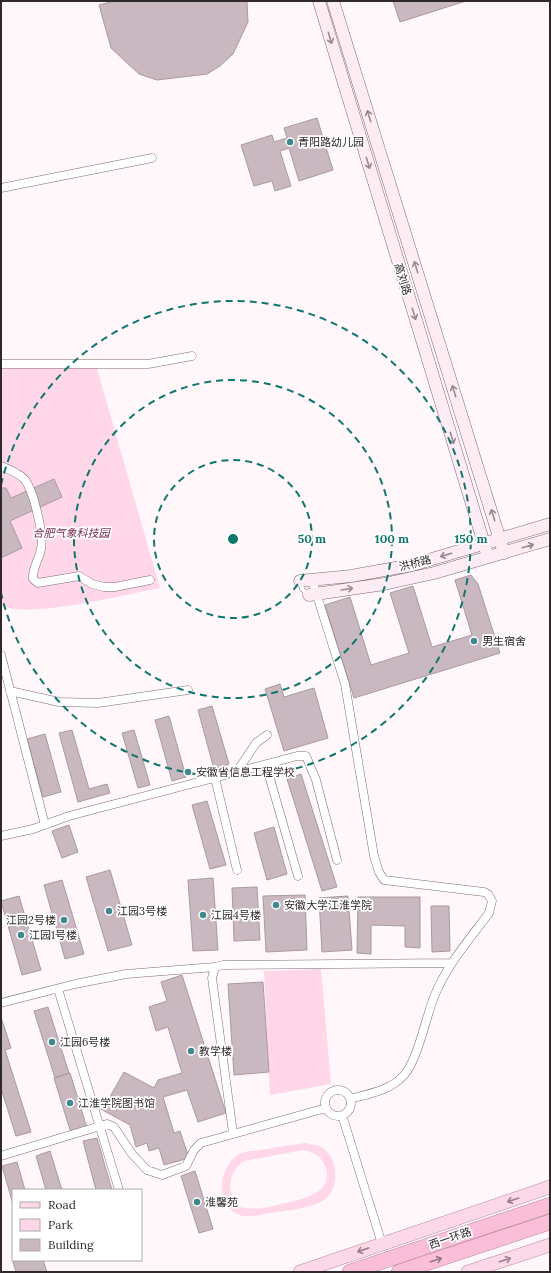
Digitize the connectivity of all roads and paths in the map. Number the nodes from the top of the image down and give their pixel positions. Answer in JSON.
{"nodes":[{"id":1,"x":319,"y":1,"type":"edge"},
{"id":2,"x":333,"y":1,"type":"edge"},
{"id":3,"x":152,"y":158,"type":"dead end"},
{"id":4,"x":1,"y":188,"type":"edge"},
{"id":5,"x":192,"y":356,"type":"dead end"},
{"id":6,"x":1,"y":364,"type":"edge"},
{"id":7,"x":1,"y":466,"type":"edge"},
{"id":8,"x":550,"y":524,"type":"edge"},
{"id":9,"x":500,"y":539,"type":"junction"},
{"id":10,"x":550,"y":539,"type":"edge"},
{"id":11,"x":484,"y":544,"type":"junction"},
{"id":12,"x":504,"y":553,"type":"junction"},
{"id":13,"x":488,"y":557,"type":"junction"},
{"id":14,"x":150,"y":580,"type":"dead end"},
{"id":15,"x":306,"y":580,"type":"junction"},
{"id":16,"x":313,"y":595,"type":"junction"},
{"id":17,"x":1,"y":655,"type":"edge"},
{"id":18,"x":188,"y":690,"type":"dead end"},
{"id":19,"x":10,"y":691,"type":"junction"},
{"id":20,"x":267,"y":735,"type":"dead end"},
{"id":21,"x":266,"y":765,"type":"junction"},
{"id":22,"x":236,"y":773,"type":"junction"},
{"id":23,"x":215,"y":778,"type":"junction"},
{"id":24,"x":45,"y":825,"type":"junction"},
{"id":25,"x":1,"y":836,"type":"edge"},
{"id":26,"x":337,"y":860,"type":"dead end"},
{"id":27,"x":237,"y":870,"type":"dead end"},
{"id":28,"x":298,"y":876,"type":"dead end"},
{"id":29,"x":452,"y":963,"type":"junction"},
{"id":30,"x":215,"y":967,"type":"junction"},
{"id":31,"x":58,"y":988,"type":"junction"},
{"id":32,"x":1,"y":1003,"type":"edge"},
{"id":33,"x":350,"y":1099,"type":"junction"},
{"id":34,"x":326,"y":1108,"type":"junction"},
{"id":35,"x":342,"y":1115,"type":"junction"},
{"id":36,"x":99,"y":1126,"type":"junction"},
{"id":37,"x":233,"y":1133,"type":"junction"},
{"id":38,"x":1,"y":1156,"type":"edge"},
{"id":39,"x":550,"y":1187,"type":"edge"},
{"id":40,"x":118,"y":1189,"type":"edge"},
{"id":41,"x":550,"y":1205,"type":"edge"},
{"id":42,"x":550,"y":1222,"type":"edge"},
{"id":43,"x":382,"y":1244,"type":"junction"},
{"id":44,"x":550,"y":1245,"type":"edge"},
{"id":45,"x":488,"y":1269,"type":"edge"},
{"id":46,"x":300,"y":1272,"type":"edge"},
{"id":47,"x":350,"y":1272,"type":"edge"},
{"id":48,"x":399,"y":1272,"type":"edge"},
{"id":49,"x":468,"y":1272,"type":"edge"}],
"edges":[{"from":1,"to":11,"type":"street","name":"高刘路","one_way":true},
{"from":9,"to":2,"type":"street","name":"高刘路","one_way":true},
{"from":3,"to":4,"type":"street"},
{"from":5,"to":6,"type":"street"},
{"from":7,"to":14,"type":"street"},
{"from":8,"to":9,"type":"street","name":"洪桥路"},
{"from":9,"to":11,"type":"street","name":"洪桥路"},
{"from":9,"to":12,"type":"street","name":"高刘路"},
{"from":12,"to":10,"type":"street","name":"洪桥路","one_way":true},
{"from":11,"to":13,"type":"street","name":"高刘路"},
{"from":11,"to":15,"type":"street","name":"洪桥路","one_way":true},
{"from":12,"to":13,"type":"street","name":"洪桥路"},
{"from":16,"to":13,"type":"street","name":"洪桥路","one_way":true},
{"from":15,"to":16,"type":"street"},
{"from":15,"to":16,"type":"lane"},
{"from":16,"to":29,"type":"street"},
{"from":17,"to":19,"type":"street"},
{"from":18,"to":19,"type":"street"},
{"from":19,"to":24,"type":"street"},
{"from":20,"to":22,"type":"street"},
{"from":21,"to":22,"type":"street"},
{"from":21,"to":26,"type":"street"},
{"from":21,"to":28,"type":"street"},
{"from":22,"to":23,"type":"street"},
{"from":23,"to":24,"type":"street"},
{"from":23,"to":27,"type":"street"},
{"from":24,"to":25,"type":"street"},
{"from":29,"to":30,"type":"street"},
{"from":29,"to":33,"type":"street"},
{"from":30,"to":31,"type":"street"},
{"from":30,"to":37,"type":"street"},
{"from":31,"to":32,"type":"street"},
{"from":31,"to":36,"type":"street"},
{"from":33,"to":34,"type":"street"},
{"from":33,"to":35,"type":"street"},
{"from":34,"to":35,"type":"street"},
{"from":34,"to":37,"type":"street"},
{"from":35,"to":43,"type":"street"},
{"from":36,"to":37,"type":"street"},
{"from":36,"to":38,"type":"street"},
{"from":36,"to":40,"type":"street"},
{"from":39,"to":43,"type":"main road","one_way":true},
{"from":41,"to":47,"type":"highway","name":"西一环路"},
{"from":48,"to":42,"type":"highway","name":"西一环路","one_way":true},
{"from":43,"to":46,"type":"main road","one_way":true},
{"from":45,"to":44,"type":"main road","one_way":true},
{"from":45,"to":49,"type":"main road"}]}
